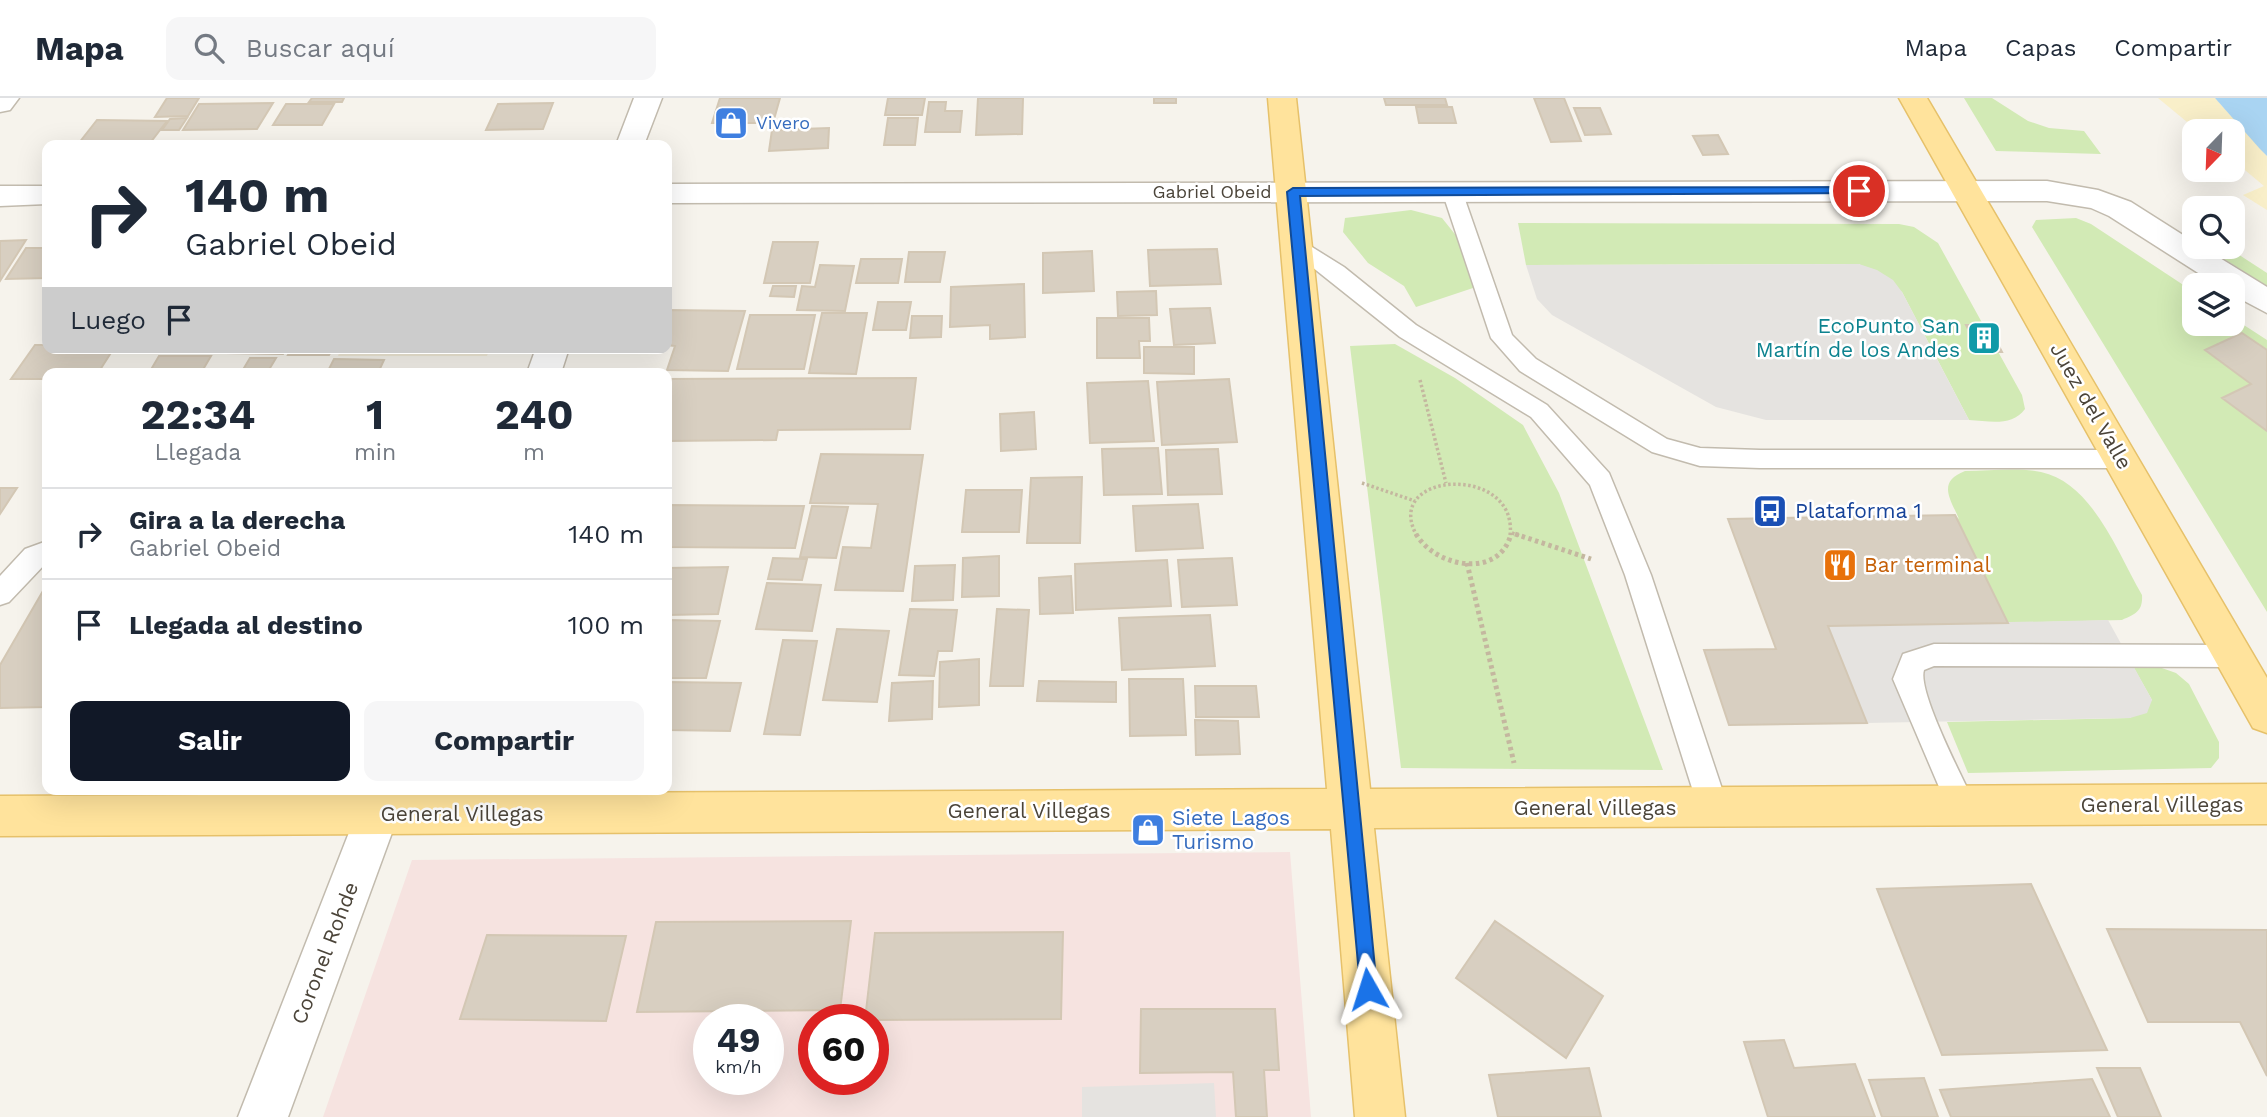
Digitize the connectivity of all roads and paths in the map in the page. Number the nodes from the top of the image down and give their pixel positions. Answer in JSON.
{"nodes":[{"id":1,"x":5,"y":98,"type":"edge"},
{"id":2,"x":648,"y":98,"type":"edge"},
{"id":3,"x":1282,"y":98,"type":"edge"},
{"id":4,"x":1913,"y":98,"type":"edge"},
{"id":5,"x":0,"y":104,"type":"edge"},
{"id":6,"x":632,"y":140,"type":"edge"},
{"id":7,"x":1968,"y":190,"type":"junction"},
{"id":8,"x":1452,"y":191,"type":"junction"},
{"id":9,"x":1293,"y":192,"type":"junction"},
{"id":10,"x":672,"y":194,"type":"edge"},
{"id":11,"x":42,"y":195,"type":"edge"},
{"id":12,"x":0,"y":196,"type":"edge"},
{"id":13,"x":1298,"y":246,"type":"junction"},
{"id":14,"x":2267,"y":302,"type":"edge"},
{"id":15,"x":1408,"y":331,"type":"junction"},
{"id":16,"x":2121,"y":459,"type":"junction"},
{"id":17,"x":1446,"y":483,"type":"junction"},
{"id":18,"x":1512,"y":533,"type":"junction"},
{"id":19,"x":42,"y":553,"type":"edge"},
{"id":20,"x":1467,"y":563,"type":"junction"},
{"id":21,"x":1638,"y":575,"type":"junction"},
{"id":22,"x":0,"y":594,"type":"edge"},
{"id":23,"x":2233,"y":656,"type":"junction"},
{"id":24,"x":2267,"y":715,"type":"edge"},
{"id":25,"x":382,"y":802,"type":"edge"},
{"id":26,"x":2267,"y":804,"type":"edge"},
{"id":27,"x":1961,"y":806,"type":"junction"},
{"id":28,"x":1713,"y":807,"type":"junction"},
{"id":29,"x":1525,"y":808,"type":"junction"},
{"id":30,"x":1350,"y":809,"type":"junction"},
{"id":31,"x":0,"y":816,"type":"edge"},
{"id":32,"x":263,"y":1117,"type":"edge"},
{"id":33,"x":1380,"y":1117,"type":"edge"}],
"edges":[{"from":1,"to":5,"type":"street"},
{"from":2,"to":6,"type":"street"},
{"from":3,"to":9,"type":"main road"},
{"from":4,"to":7,"type":"main road","name":"Juez del Valle"},
{"from":7,"to":8,"type":"street","name":"Gabriel Obeid"},
{"from":7,"to":14,"type":"street","name":"Gabriel Obeid"},
{"from":7,"to":16,"type":"main road","name":"Juez del Valle"},
{"from":8,"to":9,"type":"street","name":"Gabriel Obeid"},
{"from":8,"to":16,"type":"lane"},
{"from":9,"to":10,"type":"street","name":"Gabriel Obeid"},
{"from":9,"to":13,"type":"main road"},
{"from":11,"to":12,"type":"street"},
{"from":13,"to":15,"type":"lane"},
{"from":13,"to":30,"type":"main road"},
{"from":15,"to":17,"type":"path"},
{"from":15,"to":21,"type":"lane"},
{"from":16,"to":23,"type":"main road","name":"Juez del Valle"},
{"from":17,"to":18,"type":"path"},
{"from":17,"to":20,"type":"path"},
{"from":18,"to":20,"type":"path"},
{"from":18,"to":21,"type":"path"},
{"from":19,"to":22,"type":"lane"},
{"from":20,"to":29,"type":"path"},
{"from":21,"to":28,"type":"lane"},
{"from":23,"to":24,"type":"main road","name":"Juez del Valle"},
{"from":23,"to":27,"type":"lane"},
{"from":25,"to":30,"type":"main road","name":"General Villegas"},
{"from":25,"to":31,"type":"main road","name":"General Villegas"},
{"from":25,"to":32,"type":"street","name":"Coronel Rohde"},
{"from":26,"to":27,"type":"main road","name":"General Villegas"},
{"from":27,"to":28,"type":"main road","name":"General Villegas"},
{"from":28,"to":29,"type":"main road","name":"General Villegas"},
{"from":29,"to":30,"type":"main road","name":"General Villegas"},
{"from":30,"to":33,"type":"main road"}]}
